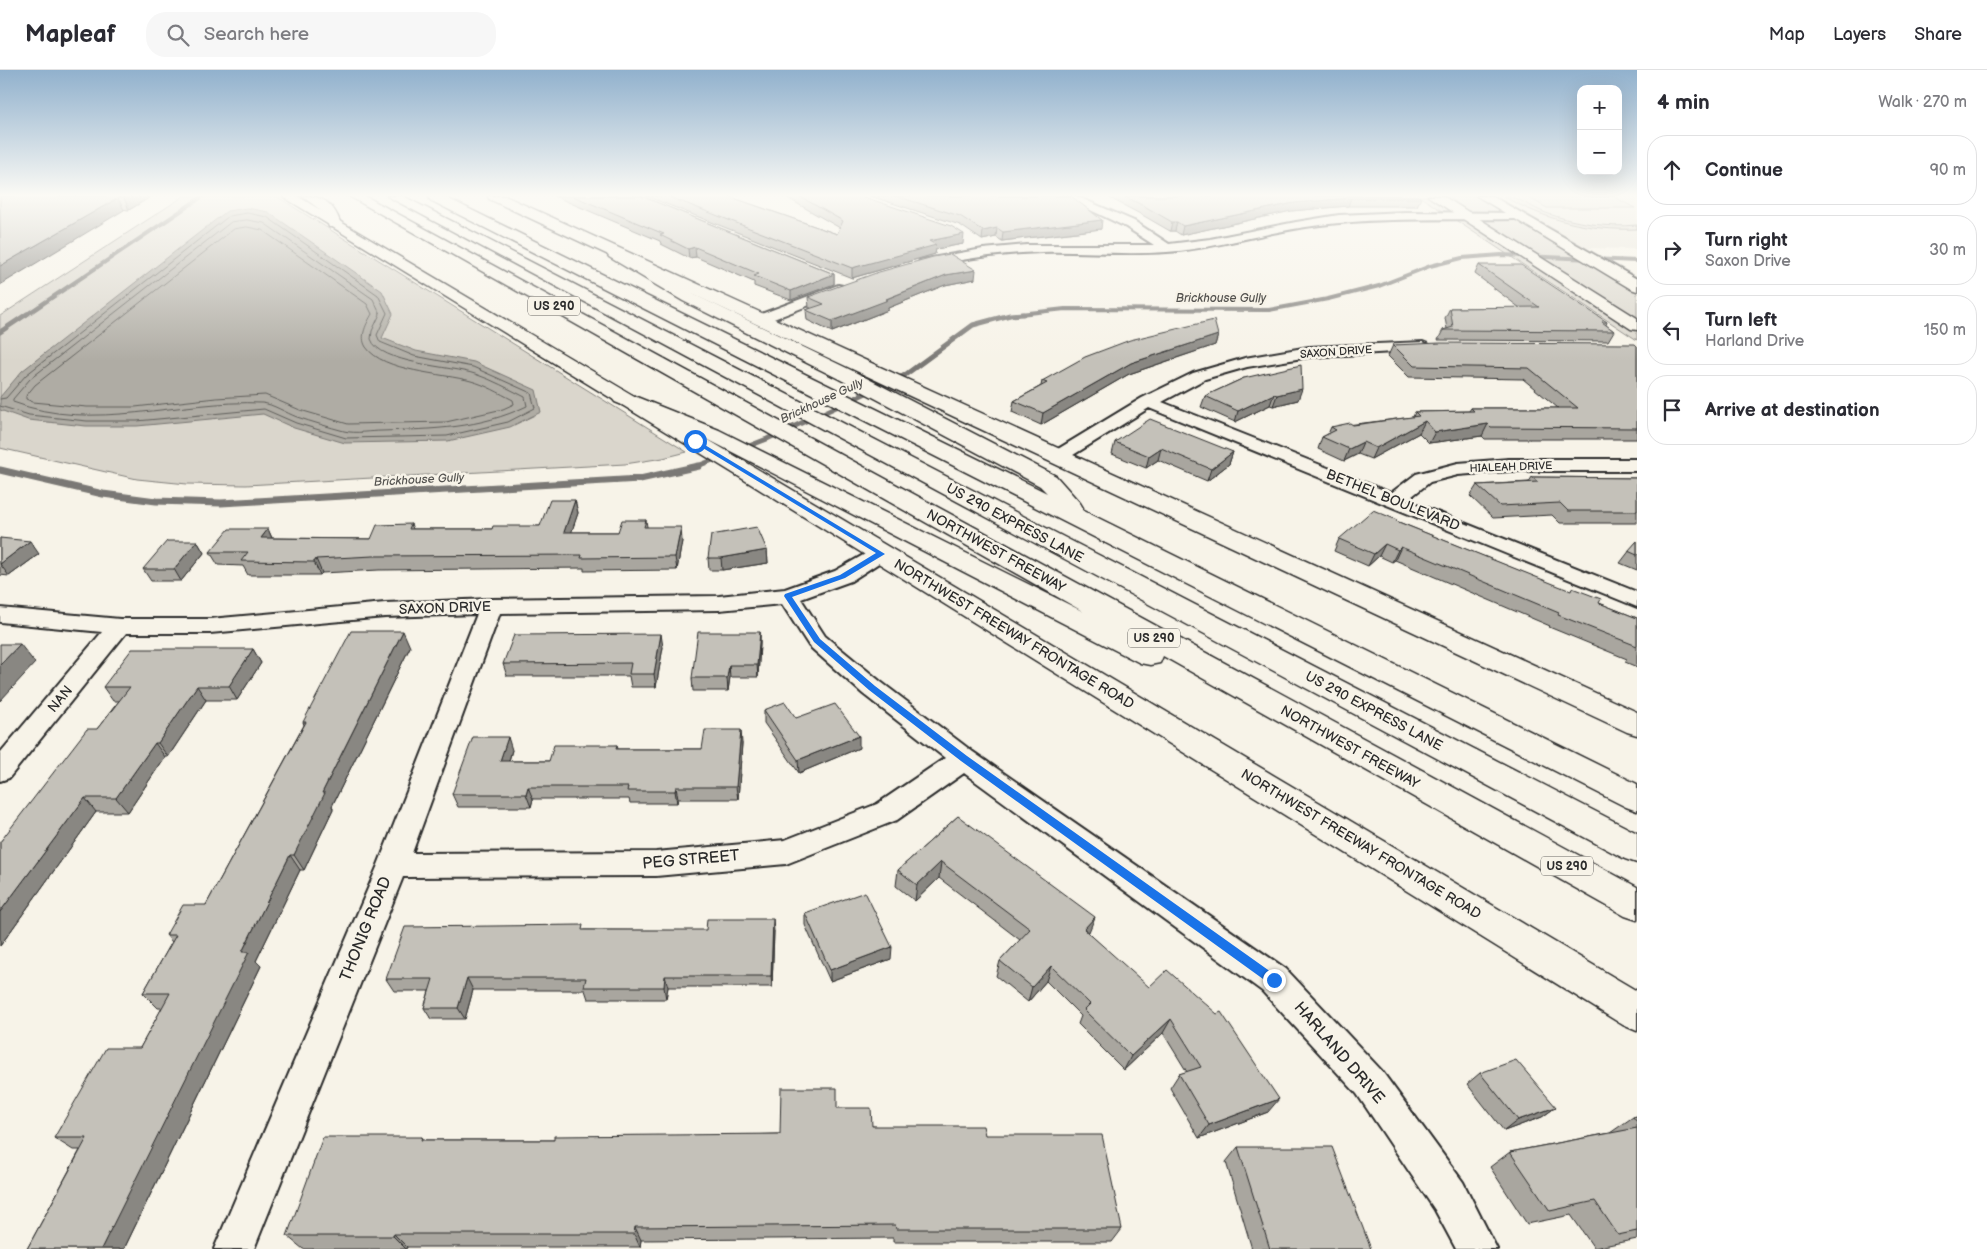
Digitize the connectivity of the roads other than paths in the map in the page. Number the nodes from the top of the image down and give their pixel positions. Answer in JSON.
{"nodes":[{"id":1,"x":379,"y":251,"type":"edge"},
{"id":2,"x":454,"y":251,"type":"edge"},
{"id":3,"x":498,"y":251,"type":"edge"},
{"id":4,"x":543,"y":251,"type":"edge"},
{"id":5,"x":608,"y":251,"type":"edge"},
{"id":6,"x":1001,"y":251,"type":"edge"},
{"id":7,"x":1519,"y":251,"type":"edge"},
{"id":8,"x":1575,"y":251,"type":"edge"},
{"id":9,"x":988,"y":252,"type":"joint"},
{"id":10,"x":614,"y":254,"type":"junction"},
{"id":11,"x":913,"y":266,"type":"edge"},
{"id":12,"x":832,"y":277,"type":"edge"},
{"id":13,"x":1637,"y":286,"type":"edge"},
{"id":14,"x":761,"y":319,"type":"junction"},
{"id":15,"x":1637,"y":325,"type":"edge"},
{"id":16,"x":1435,"y":347,"type":"edge"},
{"id":17,"x":1148,"y":402,"type":"junction"},
{"id":18,"x":1060,"y":456,"type":"junction"},
{"id":19,"x":1637,"y":465,"type":"edge"},
{"id":20,"x":764,"y":471,"type":"junction"},
{"id":21,"x":1394,"y":500,"type":"junction"},
{"id":22,"x":1083,"y":520,"type":"junction"},
{"id":23,"x":881,"y":554,"type":"junction"},
{"id":24,"x":788,"y":596,"type":"junction"},
{"id":25,"x":1637,"y":600,"type":"edge"},
{"id":26,"x":491,"y":606,"type":"junction"},
{"id":27,"x":0,"y":615,"type":"edge"},
{"id":28,"x":120,"y":626,"type":"junction"},
{"id":29,"x":1637,"y":724,"type":"edge"},
{"id":30,"x":964,"y":759,"type":"junction"},
{"id":31,"x":0,"y":771,"type":"edge"},
{"id":32,"x":1637,"y":798,"type":"edge"},
{"id":33,"x":1496,"y":828,"type":"junction"},
{"id":34,"x":1637,"y":849,"type":"edge"},
{"id":35,"x":393,"y":865,"type":"junction"},
{"id":36,"x":1637,"y":905,"type":"edge"},
{"id":37,"x":1637,"y":1012,"type":"edge"},
{"id":38,"x":234,"y":1249,"type":"edge"},
{"id":39,"x":1477,"y":1249,"type":"edge"}],
"edges":[{"from":1,"to":20,"type":"main road","name":"NORTHWEST FREEWAY FRONTAGE ROAD"},
{"from":2,"to":33,"type":"main road","name":"NORTHWEST FREEWAY","number":"US 290"},
{"from":3,"to":34,"type":"main road","name":"US 290 EXPRESS LANE"},
{"from":4,"to":22,"type":"main road"},
{"from":5,"to":10,"type":"main road"},
{"from":6,"to":9,"type":"street"},
{"from":7,"to":15,"type":"main road"},
{"from":8,"to":13,"type":"main road"},
{"from":9,"to":11,"type":"street"},
{"from":10,"to":14,"type":"main road"},
{"from":10,"to":22,"type":"main road"},
{"from":12,"to":14,"type":"street"},
{"from":14,"to":18,"type":"main road"},
{"from":16,"to":17,"type":"street","name":"SAXON DRIVE"},
{"from":17,"to":18,"type":"street","name":"SAXON DRIVE"},
{"from":17,"to":21,"type":"street","name":"BETHEL BOULEVARD"},
{"from":18,"to":29,"type":"main road"},
{"from":19,"to":21,"type":"street","name":"HIALEAH DRIVE"},
{"from":20,"to":23,"type":"main road","name":"NORTHWEST FREEWAY FRONTAGE ROAD"},
{"from":20,"to":33,"type":"main road"},
{"from":21,"to":25,"type":"street","name":"BETHEL BOULEVARD"},
{"from":22,"to":32,"type":"main road"},
{"from":23,"to":24,"type":"street","name":"SAXON DRIVE"},
{"from":23,"to":37,"type":"main road","name":"NORTHWEST FREEWAY FRONTAGE ROAD"},
{"from":24,"to":26,"type":"street","name":"SAXON DRIVE"},
{"from":24,"to":30,"type":"street","name":"HARLAND DRIVE"},
{"from":26,"to":28,"type":"street","name":"SAXON DRIVE"},
{"from":26,"to":35,"type":"street","name":"THONIG ROAD"},
{"from":27,"to":28,"type":"street","name":"SAXON DRIVE"},
{"from":28,"to":31,"type":"street","name":"NAN"},
{"from":30,"to":35,"type":"street","name":"PEG STREET"},
{"from":30,"to":39,"type":"street","name":"HARLAND DRIVE"},
{"from":33,"to":36,"type":"main road","name":"NORTHWEST FREEWAY","number":"US 290"},
{"from":35,"to":38,"type":"street","name":"THONIG ROAD"}]}
